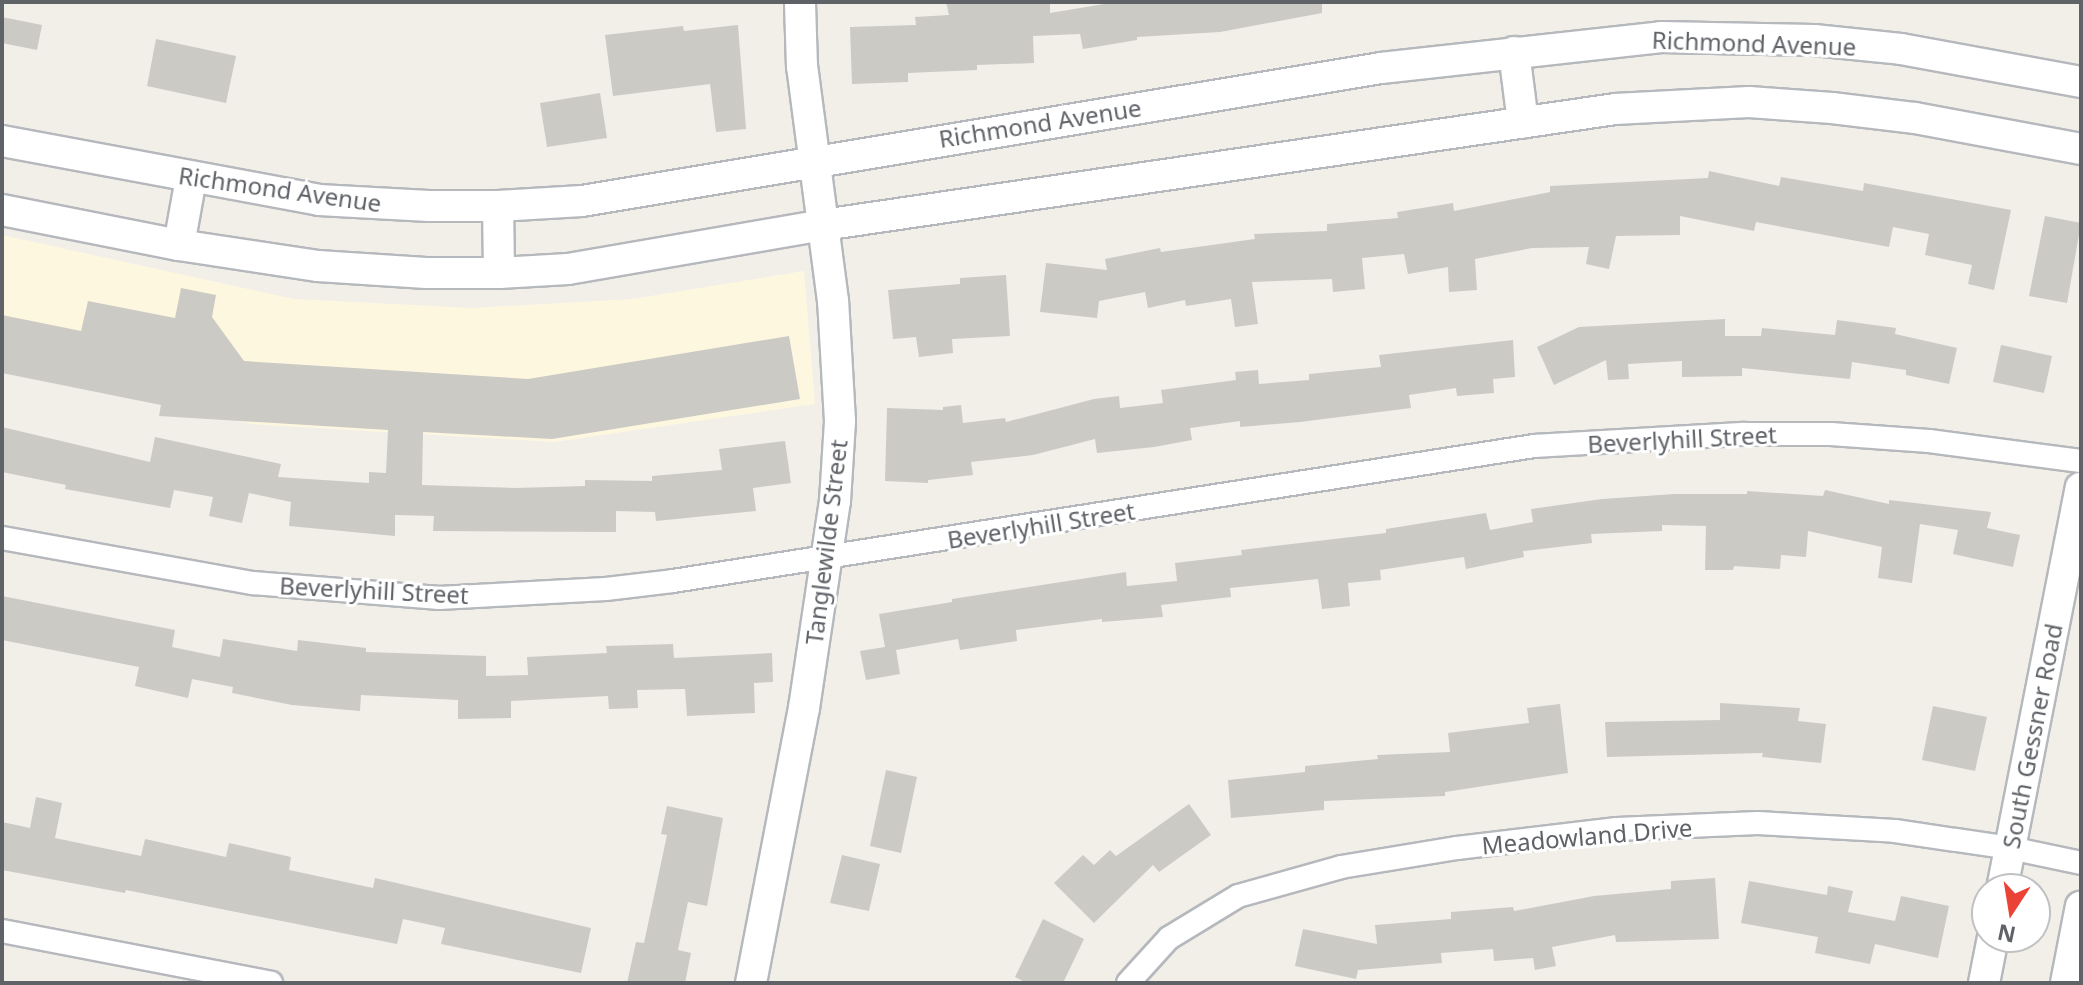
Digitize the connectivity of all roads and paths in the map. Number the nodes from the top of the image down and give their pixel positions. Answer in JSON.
{"nodes":[{"id":1,"x":800,"y":2,"type":"edge"},
{"id":2,"x":1514,"y":52,"type":"junction"},
{"id":3,"x":2081,"y":82,"type":"edge"},
{"id":4,"x":1523,"y":122,"type":"junction"},
{"id":5,"x":2,"y":141,"type":"edge"},
{"id":6,"x":2081,"y":149,"type":"edge"},
{"id":7,"x":814,"y":160,"type":"junction"},
{"id":8,"x":191,"y":178,"type":"junction"},
{"id":9,"x":498,"y":206,"type":"junction"},
{"id":10,"x":2,"y":210,"type":"edge"},
{"id":11,"x":823,"y":225,"type":"junction"},
{"id":12,"x":179,"y":245,"type":"junction"},
{"id":13,"x":499,"y":273,"type":"junction"},
{"id":14,"x":2081,"y":461,"type":"edge"},
{"id":15,"x":2081,"y":488,"type":"edge"},
{"id":16,"x":2,"y":538,"type":"edge"},
{"id":17,"x":827,"y":559,"type":"junction"},
{"id":18,"x":2010,"y":848,"type":"junction"},
{"id":19,"x":2081,"y":863,"type":"edge"},
{"id":20,"x":2005,"y":873,"type":"edge"},
{"id":21,"x":2081,"y":906,"type":"edge"},
{"id":22,"x":2,"y":931,"type":"edge"},
{"id":23,"x":1990,"y":953,"type":"edge"},
{"id":24,"x":271,"y":983,"type":"edge"},
{"id":25,"x":751,"y":983,"type":"edge"},
{"id":26,"x":1128,"y":983,"type":"edge"},
{"id":27,"x":1984,"y":983,"type":"edge"},
{"id":28,"x":2066,"y":983,"type":"edge"}],
"edges":[{"from":1,"to":7,"type":"main road","name":"Tanglewilde Street"},
{"from":2,"to":3,"type":"main road","name":"Richmond Avenue"},
{"from":2,"to":4,"type":"main road"},
{"from":2,"to":7,"type":"main road","name":"Richmond Avenue"},
{"from":4,"to":6,"type":"main road"},
{"from":4,"to":11,"type":"main road"},
{"from":5,"to":8,"type":"main road","name":"Richmond Avenue"},
{"from":7,"to":9,"type":"main road","name":"Richmond Avenue"},
{"from":7,"to":11,"type":"main road","name":"Tanglewilde Street"},
{"from":8,"to":9,"type":"main road","name":"Richmond Avenue"},
{"from":8,"to":12,"type":"main road"},
{"from":9,"to":13,"type":"main road"},
{"from":10,"to":12,"type":"main road"},
{"from":11,"to":13,"type":"main road"},
{"from":11,"to":17,"type":"main road","name":"Tanglewilde Street"},
{"from":12,"to":13,"type":"main road"},
{"from":14,"to":17,"type":"street","name":"Beverlyhill Street"},
{"from":15,"to":18,"type":"main road","name":"South Gessner Road"},
{"from":16,"to":17,"type":"street","name":"Beverlyhill Street"},
{"from":17,"to":25,"type":"main road","name":"Tanglewilde Street"},
{"from":18,"to":19,"type":"street","name":"Meadowland Drive"},
{"from":18,"to":20,"type":"main road","name":"South Gessner Road"},
{"from":18,"to":26,"type":"street","name":"Meadowland Drive"},
{"from":21,"to":28,"type":"main road"},
{"from":22,"to":24,"type":"street"},
{"from":23,"to":27,"type":"main road"}]}
